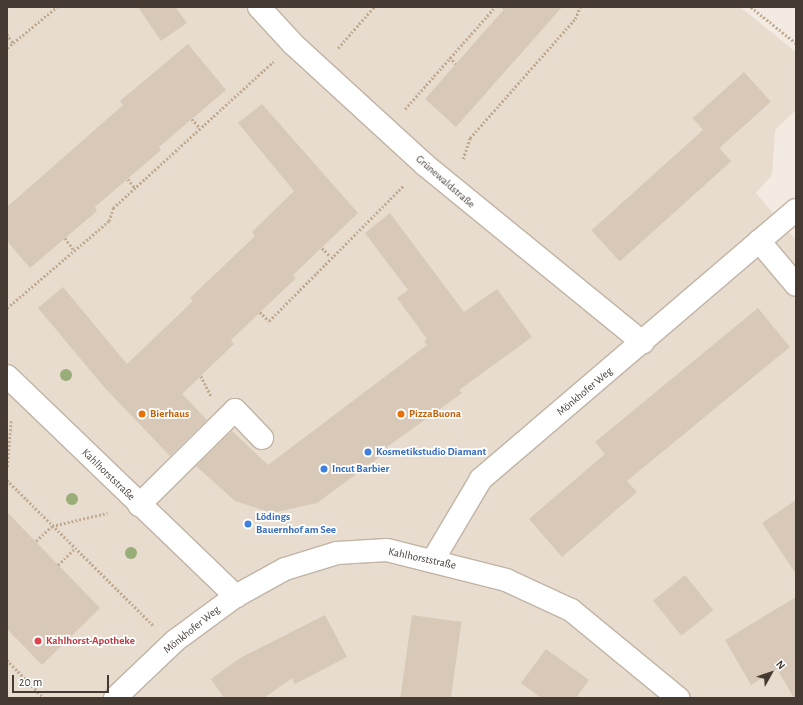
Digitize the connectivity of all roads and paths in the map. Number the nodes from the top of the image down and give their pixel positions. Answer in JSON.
{"nodes":[{"id":1,"x":57,"y":7,"type":"edge"},
{"id":2,"x":259,"y":7,"type":"edge"},
{"id":3,"x":374,"y":7,"type":"edge"},
{"id":4,"x":495,"y":7,"type":"edge"},
{"id":5,"x":580,"y":7,"type":"edge"},
{"id":6,"x":751,"y":7,"type":"edge"},
{"id":7,"x":7,"y":34,"type":"edge"},
{"id":8,"x":13,"y":43,"type":"junction"},
{"id":9,"x":293,"y":44,"type":"junction"},
{"id":10,"x":796,"y":44,"type":"edge"},
{"id":11,"x":7,"y":48,"type":"edge"},
{"id":12,"x":450,"y":57,"type":"junction"},
{"id":13,"x":456,"y":64,"type":"dead end"},
{"id":14,"x":323,"y":72,"type":"junction"},
{"id":15,"x":192,"y":119,"type":"dead end"},
{"id":16,"x":200,"y":128,"type":"junction"},
{"id":17,"x":386,"y":131,"type":"junction"},
{"id":18,"x":425,"y":165,"type":"junction"},
{"id":19,"x":128,"y":179,"type":"dead end"},
{"id":20,"x":135,"y":188,"type":"junction"},
{"id":21,"x":459,"y":195,"type":"junction"},
{"id":22,"x":796,"y":210,"type":"edge"},
{"id":23,"x":65,"y":238,"type":"dead end"},
{"id":24,"x":759,"y":241,"type":"junction"},
{"id":25,"x":322,"y":248,"type":"dead end"},
{"id":26,"x":74,"y":250,"type":"junction"},
{"id":27,"x":330,"y":256,"type":"junction"},
{"id":28,"x":796,"y":285,"type":"edge"},
{"id":29,"x":7,"y":308,"type":"edge"},
{"id":30,"x":260,"y":312,"type":"dead end"},
{"id":31,"x":643,"y":343,"type":"junction"},
{"id":32,"x":10,"y":380,"type":"edge"},
{"id":33,"x":262,"y":438,"type":"dead end"},
{"id":34,"x":7,"y":467,"type":"edge"},
{"id":35,"x":7,"y":480,"type":"edge"},
{"id":36,"x":139,"y":505,"type":"junction"},
{"id":37,"x":52,"y":526,"type":"junction"},
{"id":38,"x":36,"y":542,"type":"dead end"},
{"id":39,"x":74,"y":549,"type":"junction"},
{"id":40,"x":433,"y":560,"type":"junction"},
{"id":41,"x":58,"y":565,"type":"dead end"},
{"id":42,"x":236,"y":596,"type":"junction"},
{"id":43,"x":176,"y":640,"type":"junction"},
{"id":44,"x":7,"y":660,"type":"edge"},
{"id":45,"x":44,"y":698,"type":"edge"},
{"id":46,"x":115,"y":698,"type":"edge"},
{"id":47,"x":678,"y":698,"type":"edge"}],
"edges":[{"from":1,"to":8,"type":"path"},
{"from":2,"to":9,"type":"street","name":"Grünewaldstraße"},
{"from":3,"to":14,"type":"path"},
{"from":4,"to":12,"type":"path"},
{"from":5,"to":21,"type":"path"},
{"from":6,"to":10,"type":"path"},
{"from":7,"to":8,"type":"path"},
{"from":8,"to":11,"type":"path"},
{"from":9,"to":14,"type":"street","name":"Grünewaldstraße"},
{"from":9,"to":16,"type":"path"},
{"from":12,"to":13,"type":"path"},
{"from":12,"to":17,"type":"path"},
{"from":14,"to":17,"type":"street","name":"Grünewaldstraße"},
{"from":15,"to":16,"type":"path"},
{"from":16,"to":20,"type":"path"},
{"from":17,"to":18,"type":"street","name":"Grünewaldstraße"},
{"from":18,"to":21,"type":"street","name":"Grünewaldstraße"},
{"from":18,"to":27,"type":"path"},
{"from":19,"to":20,"type":"path"},
{"from":20,"to":26,"type":"path"},
{"from":21,"to":31,"type":"street","name":"Grünewaldstraße"},
{"from":22,"to":24,"type":"street","name":"Mönkhofer Weg"},
{"from":23,"to":26,"type":"path"},
{"from":24,"to":28,"type":"street"},
{"from":24,"to":31,"type":"street","name":"Mönkhofer Weg"},
{"from":25,"to":27,"type":"path"},
{"from":26,"to":29,"type":"path"},
{"from":27,"to":30,"type":"path"},
{"from":31,"to":40,"type":"street","name":"Mönkhofer Weg"},
{"from":32,"to":34,"type":"path"},
{"from":32,"to":36,"type":"street","name":"Kahlhorststraße"},
{"from":33,"to":36,"type":"street"},
{"from":35,"to":37,"type":"path"},
{"from":36,"to":37,"type":"path"},
{"from":36,"to":42,"type":"street","name":"Kahlhorststraße"},
{"from":37,"to":38,"type":"path"},
{"from":37,"to":39,"type":"path"},
{"from":39,"to":41,"type":"path"},
{"from":39,"to":43,"type":"path"},
{"from":40,"to":42,"type":"street","name":"Kahlhorststraße"},
{"from":40,"to":47,"type":"street","name":"Kahlhorststraße"},
{"from":42,"to":43,"type":"street","name":"Mönkhofer Weg"},
{"from":43,"to":46,"type":"street","name":"Mönkhofer Weg"},
{"from":44,"to":45,"type":"path"}]}
